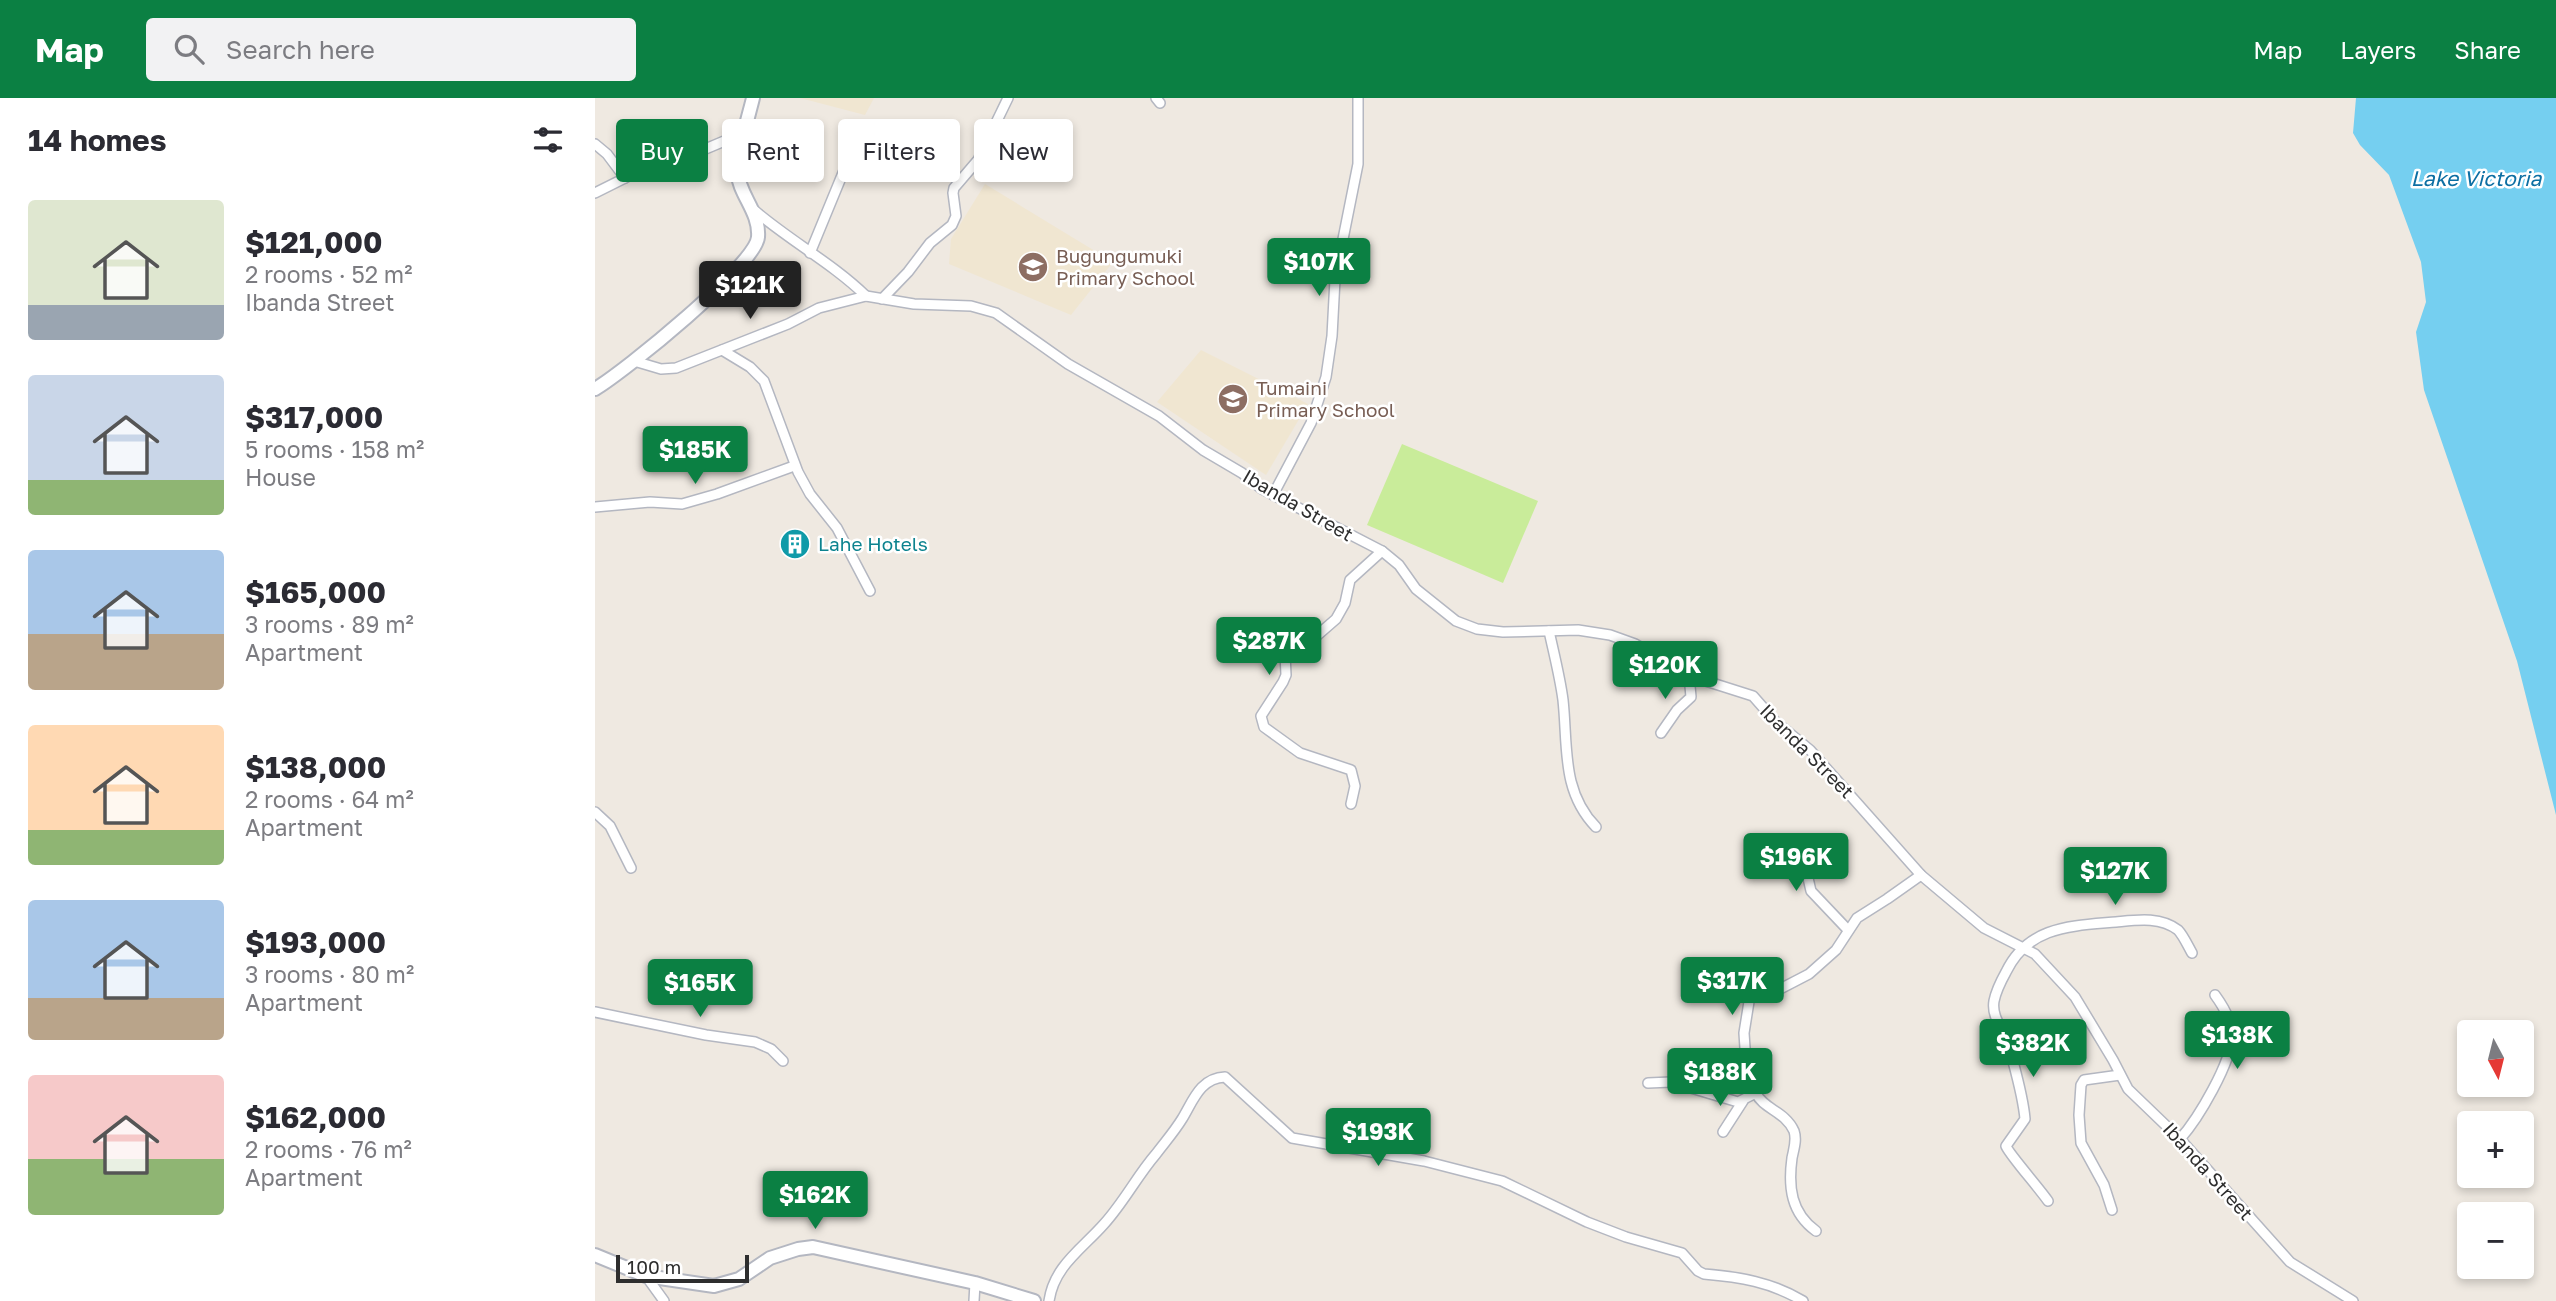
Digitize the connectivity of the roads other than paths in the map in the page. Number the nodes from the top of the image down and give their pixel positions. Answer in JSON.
{"nodes":[{"id":1,"x":753,"y":98,"type":"edge"},
{"id":2,"x":1008,"y":98,"type":"edge"},
{"id":3,"x":1358,"y":98,"type":"edge"},
{"id":4,"x":748,"y":119,"type":"edge"},
{"id":5,"x":595,"y":144,"type":"edge"},
{"id":6,"x":616,"y":166,"type":"edge"},
{"id":7,"x":616,"y":182,"type":"edge"},
{"id":8,"x":740,"y":182,"type":"edge"},
{"id":9,"x":839,"y":182,"type":"edge"},
{"id":10,"x":595,"y":192,"type":"edge"},
{"id":11,"x":753,"y":209,"type":"junction"},
{"id":12,"x":810,"y":253,"type":"junction"},
{"id":13,"x":866,"y":296,"type":"junction"},
{"id":14,"x":882,"y":299,"type":"junction"},
{"id":15,"x":722,"y":350,"type":"junction"},
{"id":16,"x":634,"y":360,"type":"junction"},
{"id":17,"x":595,"y":389,"type":"edge"},
{"id":18,"x":795,"y":466,"type":"junction"},
{"id":19,"x":1273,"y":495,"type":"junction"},
{"id":20,"x":595,"y":507,"type":"edge"},
{"id":21,"x":1382,"y":551,"type":"junction"},
{"id":22,"x":870,"y":591,"type":"dead end"},
{"id":23,"x":1549,"y":631,"type":"junction"},
{"id":24,"x":1689,"y":675,"type":"junction"},
{"id":25,"x":1661,"y":733,"type":"dead end"},
{"id":26,"x":1351,"y":804,"type":"dead end"},
{"id":27,"x":595,"y":812,"type":"edge"},
{"id":28,"x":1597,"y":827,"type":"dead end"},
{"id":29,"x":1805,"y":864,"type":"dead end"},
{"id":30,"x":631,"y":868,"type":"dead end"},
{"id":31,"x":1921,"y":875,"type":"junction"},
{"id":32,"x":1863,"y":914,"type":"junction"},
{"id":33,"x":1837,"y":919,"type":"junction"},
{"id":34,"x":1848,"y":930,"type":"junction"},
{"id":35,"x":2022,"y":947,"type":"junction"},
{"id":36,"x":2192,"y":953,"type":"dead end"},
{"id":37,"x":2215,"y":995,"type":"dead end"},
{"id":38,"x":595,"y":1012,"type":"edge"},
{"id":39,"x":783,"y":1061,"type":"dead end"},
{"id":40,"x":2120,"y":1075,"type":"junction"},
{"id":41,"x":1648,"y":1083,"type":"dead end"},
{"id":42,"x":1756,"y":1093,"type":"junction"},
{"id":43,"x":1743,"y":1101,"type":"junction"},
{"id":44,"x":1723,"y":1132,"type":"dead end"},
{"id":45,"x":2181,"y":1139,"type":"junction"},
{"id":46,"x":2048,"y":1201,"type":"dead end"},
{"id":47,"x":2112,"y":1210,"type":"dead end"},
{"id":48,"x":1816,"y":1231,"type":"dead end"},
{"id":49,"x":595,"y":1255,"type":"edge"},
{"id":50,"x":646,"y":1276,"type":"junction"},
{"id":51,"x":975,"y":1283,"type":"junction"},
{"id":52,"x":664,"y":1301,"type":"edge"},
{"id":53,"x":974,"y":1301,"type":"edge"},
{"id":54,"x":1034,"y":1301,"type":"edge"},
{"id":55,"x":1049,"y":1301,"type":"edge"},
{"id":56,"x":1803,"y":1301,"type":"edge"},
{"id":57,"x":2353,"y":1301,"type":"edge"}],
"edges":[{"from":1,"to":4,"type":"street"},
{"from":2,"to":14,"type":"street"},
{"from":3,"to":19,"type":"street"},
{"from":5,"to":6,"type":"street"},
{"from":7,"to":10,"type":"street"},
{"from":8,"to":11,"type":"street"},
{"from":9,"to":12,"type":"street"},
{"from":11,"to":12,"type":"street"},
{"from":11,"to":16,"type":"street"},
{"from":12,"to":13,"type":"street"},
{"from":13,"to":14,"type":"street","name":"Ibanda Street"},
{"from":13,"to":15,"type":"street"},
{"from":14,"to":19,"type":"street","name":"Ibanda Street"},
{"from":15,"to":16,"type":"street"},
{"from":15,"to":18,"type":"street"},
{"from":16,"to":17,"type":"street"},
{"from":18,"to":20,"type":"street"},
{"from":18,"to":22,"type":"street"},
{"from":19,"to":21,"type":"street","name":"Ibanda Street"},
{"from":21,"to":23,"type":"street","name":"Ibanda Street"},
{"from":21,"to":26,"type":"street"},
{"from":23,"to":24,"type":"street","name":"Ibanda Street"},
{"from":23,"to":28,"type":"street"},
{"from":24,"to":25,"type":"street"},
{"from":24,"to":31,"type":"street","name":"Ibanda Street"},
{"from":27,"to":30,"type":"street"},
{"from":29,"to":33,"type":"street"},
{"from":31,"to":32,"type":"street"},
{"from":31,"to":35,"type":"street","name":"Ibanda Street"},
{"from":32,"to":33,"type":"street"},
{"from":32,"to":34,"type":"street"},
{"from":33,"to":34,"type":"street"},
{"from":34,"to":42,"type":"street"},
{"from":35,"to":36,"type":"street"},
{"from":35,"to":40,"type":"street","name":"Ibanda Street"},
{"from":35,"to":46,"type":"street"},
{"from":37,"to":45,"type":"street"},
{"from":38,"to":39,"type":"street"},
{"from":40,"to":45,"type":"street","name":"Ibanda Street"},
{"from":40,"to":47,"type":"street"},
{"from":41,"to":43,"type":"street"},
{"from":42,"to":43,"type":"street"},
{"from":42,"to":48,"type":"street"},
{"from":43,"to":44,"type":"street"},
{"from":45,"to":57,"type":"street","name":"Ibanda Street"},
{"from":49,"to":50,"type":"street"},
{"from":50,"to":51,"type":"street"},
{"from":50,"to":52,"type":"street"},
{"from":51,"to":53,"type":"street"},
{"from":51,"to":54,"type":"street"},
{"from":55,"to":56,"type":"street"}]}
